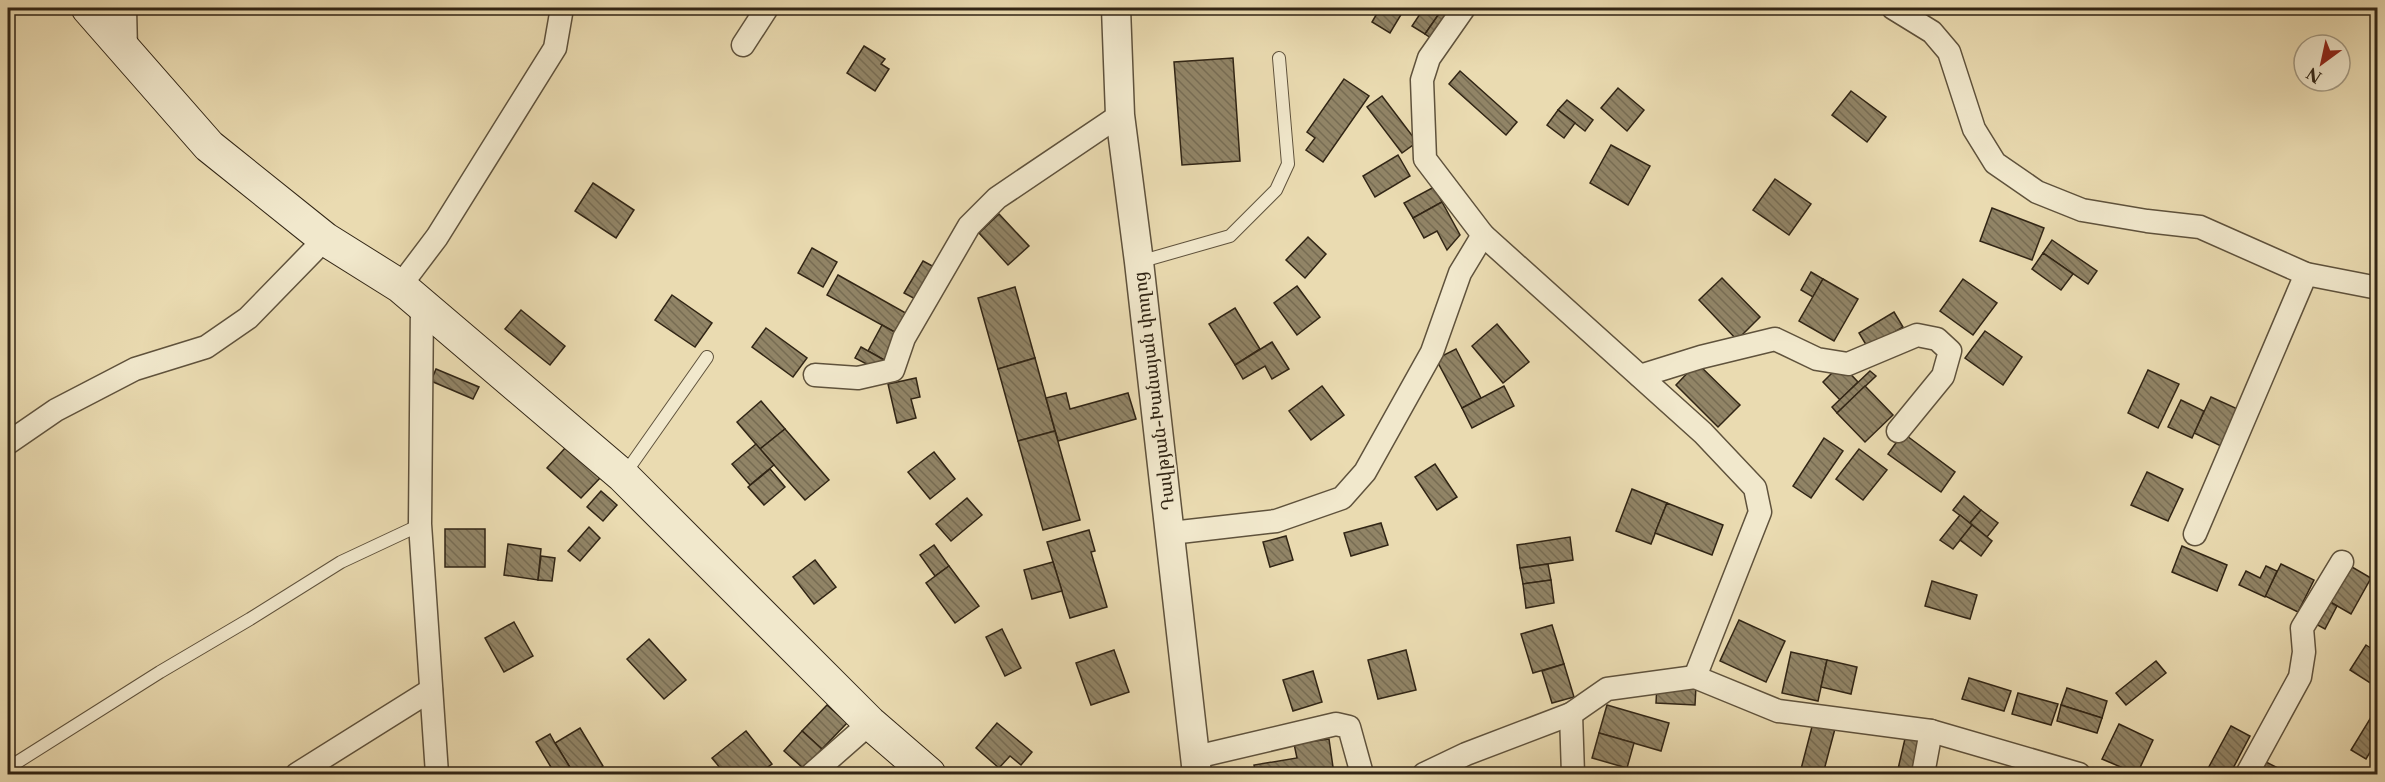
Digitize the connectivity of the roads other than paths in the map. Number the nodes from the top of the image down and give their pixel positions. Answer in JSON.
{"nodes":[{"id":1,"x":88,"y":8,"type":"edge"},
{"id":2,"x":125,"y":8,"type":"edge"},
{"id":3,"x":562,"y":8,"type":"edge"},
{"id":4,"x":767,"y":8,"type":"edge"},
{"id":5,"x":1116,"y":8,"type":"edge"},
{"id":6,"x":1464,"y":8,"type":"edge"},
{"id":7,"x":1893,"y":8,"type":"edge"},
{"id":8,"x":743,"y":45,"type":"dead end"},
{"id":9,"x":126,"y":51,"type":"junction"},
{"id":10,"x":1279,"y":58,"type":"dead end"},
{"id":11,"x":1120,"y":115,"type":"junction"},
{"id":12,"x":1483,"y":235,"type":"junction"},
{"id":13,"x":325,"y":238,"type":"junction"},
{"id":14,"x":1140,"y":262,"type":"junction"},
{"id":15,"x":2306,"y":274,"type":"junction"},
{"id":16,"x":2378,"y":288,"type":"edge"},
{"id":17,"x":411,"y":295,"type":"junction"},
{"id":18,"x":707,"y":357,"type":"dead end"},
{"id":19,"x":815,"y":375,"type":"dead end"},
{"id":20,"x":1640,"y":376,"type":"junction"},
{"id":21,"x":1898,"y":431,"type":"dead end"},
{"id":22,"x":8,"y":442,"type":"edge"},
{"id":23,"x":623,"y":476,"type":"junction"},
{"id":24,"x":420,"y":525,"type":"junction"},
{"id":25,"x":1171,"y":533,"type":"junction"},
{"id":26,"x":2195,"y":534,"type":"dead end"},
{"id":27,"x":2342,"y":561,"type":"dead end"},
{"id":28,"x":1695,"y":677,"type":"junction"},
{"id":29,"x":431,"y":690,"type":"junction"},
{"id":30,"x":1571,"y":714,"type":"junction"},
{"id":31,"x":870,"y":723,"type":"junction"},
{"id":32,"x":1931,"y":731,"type":"junction"},
{"id":33,"x":1196,"y":766,"type":"edge"},
{"id":34,"x":8,"y":768,"type":"edge"},
{"id":35,"x":297,"y":774,"type":"edge"},
{"id":36,"x":437,"y":774,"type":"edge"},
{"id":37,"x":812,"y":774,"type":"edge"},
{"id":38,"x":929,"y":774,"type":"edge"},
{"id":39,"x":1362,"y":774,"type":"edge"},
{"id":40,"x":1424,"y":774,"type":"edge"},
{"id":41,"x":1573,"y":774,"type":"edge"},
{"id":42,"x":1923,"y":774,"type":"edge"},
{"id":43,"x":2079,"y":774,"type":"edge"},
{"id":44,"x":2247,"y":774,"type":"edge"}],
"edges":[{"from":1,"to":9,"type":"main road"},
{"from":2,"to":9,"type":"street"},
{"from":3,"to":17,"type":"street"},
{"from":4,"to":8,"type":"street"},
{"from":5,"to":11,"type":"street","name":"Դավթյան-Խանայան փողոց"},
{"from":6,"to":12,"type":"street"},
{"from":7,"to":15,"type":"street"},
{"from":9,"to":13,"type":"main road"},
{"from":10,"to":14,"type":"lane"},
{"from":11,"to":14,"type":"street","name":"Դավթյան-Խանայան փողոց"},
{"from":11,"to":19,"type":"street"},
{"from":12,"to":20,"type":"street"},
{"from":12,"to":25,"type":"street"},
{"from":13,"to":17,"type":"main road"},
{"from":13,"to":22,"type":"street"},
{"from":14,"to":25,"type":"street","name":"Դավթյան-Խանայան փողոց"},
{"from":15,"to":16,"type":"street"},
{"from":15,"to":26,"type":"street"},
{"from":17,"to":23,"type":"main road"},
{"from":17,"to":24,"type":"street"},
{"from":18,"to":23,"type":"lane"},
{"from":20,"to":21,"type":"street"},
{"from":20,"to":28,"type":"street"},
{"from":23,"to":31,"type":"main road"},
{"from":24,"to":29,"type":"street"},
{"from":24,"to":34,"type":"lane"},
{"from":25,"to":33,"type":"street","name":"Դավթյան-Խանայան փողոց"},
{"from":27,"to":44,"type":"street"},
{"from":28,"to":30,"type":"street"},
{"from":28,"to":32,"type":"street"},
{"from":29,"to":35,"type":"street"},
{"from":29,"to":36,"type":"street"},
{"from":30,"to":40,"type":"street"},
{"from":30,"to":41,"type":"street"},
{"from":31,"to":37,"type":"street"},
{"from":31,"to":38,"type":"main road"},
{"from":32,"to":42,"type":"street"},
{"from":32,"to":43,"type":"street"},
{"from":33,"to":39,"type":"street"}]}
